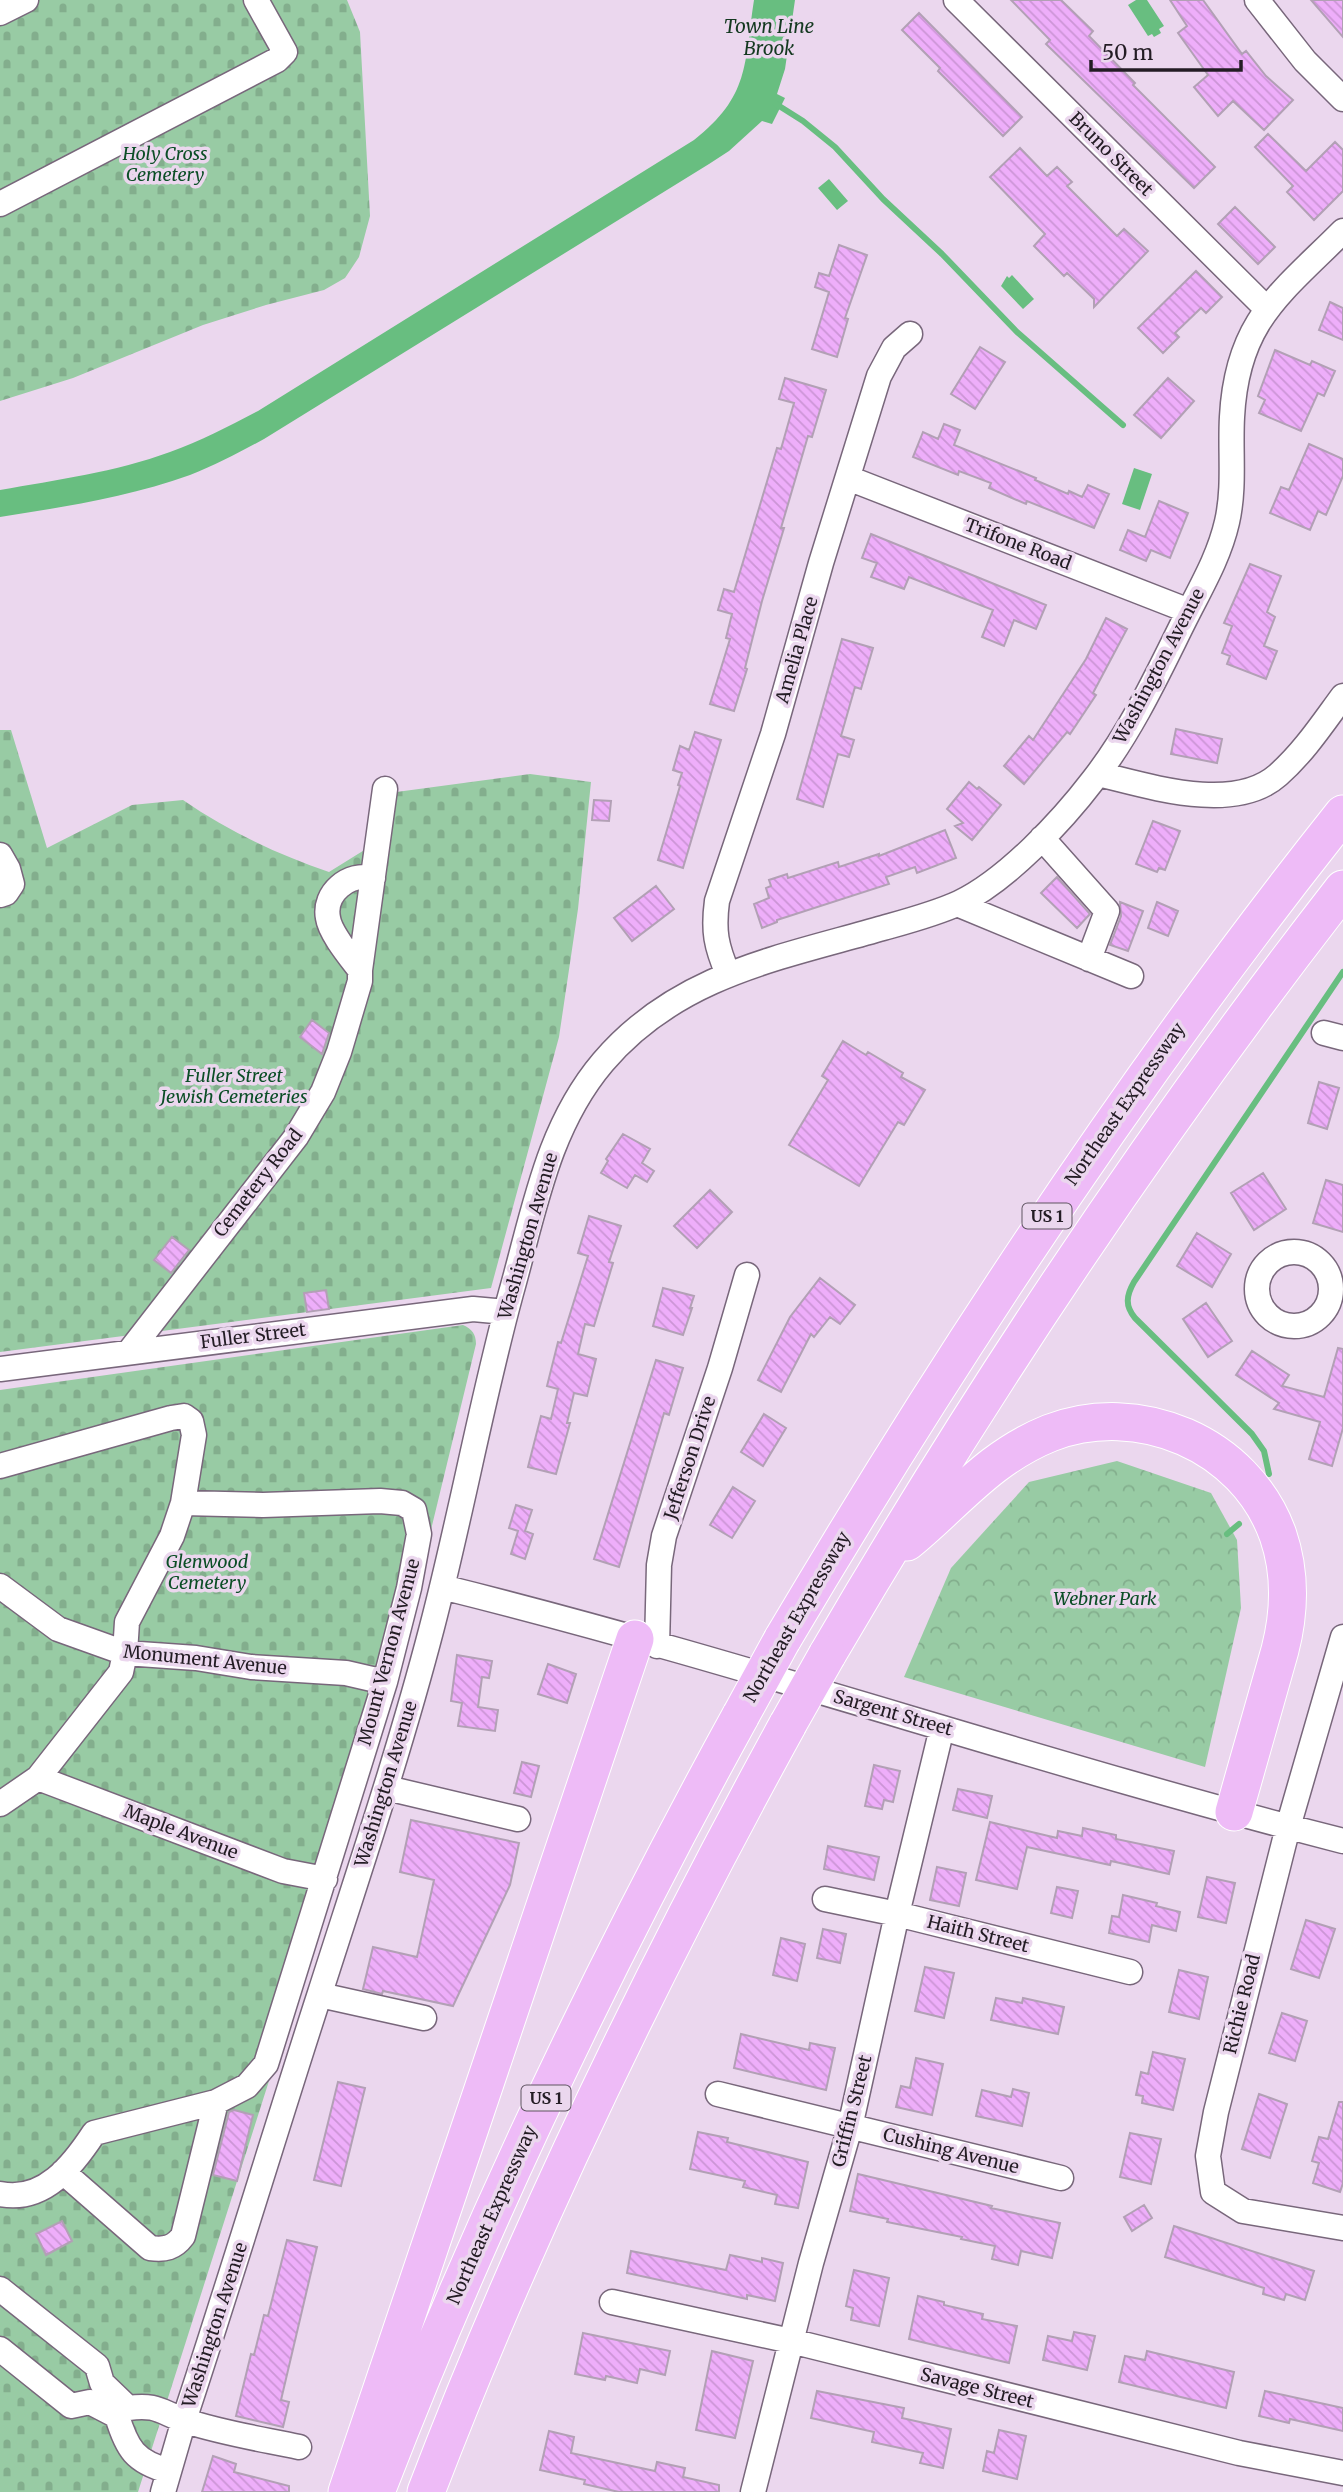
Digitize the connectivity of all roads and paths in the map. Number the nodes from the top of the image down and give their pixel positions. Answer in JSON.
{"nodes":[{"id":1,"x":26,"y":0,"type":"edge"},
{"id":2,"x":256,"y":0,"type":"edge"},
{"id":3,"x":956,"y":0,"type":"edge"},
{"id":4,"x":1257,"y":0,"type":"edge"},
{"id":5,"x":0,"y":13,"type":"edge"},
{"id":6,"x":1343,"y":99,"type":"edge"},
{"id":7,"x":0,"y":204,"type":"edge"},
{"id":8,"x":1343,"y":231,"type":"edge"},
{"id":9,"x":1267,"y":309,"type":"junction"},
{"id":10,"x":910,"y":334,"type":"dead end"},
{"id":11,"x":848,"y":478,"type":"junction"},
{"id":12,"x":1189,"y":611,"type":"junction"},
{"id":13,"x":1343,"y":696,"type":"edge"},
{"id":14,"x":1098,"y":774,"type":"junction"},
{"id":15,"x":386,"y":789,"type":"dead end"},
{"id":16,"x":1343,"y":814,"type":"edge"},
{"id":17,"x":1042,"y":838,"type":"junction"},
{"id":18,"x":0,"y":855,"type":"edge"},
{"id":19,"x":373,"y":878,"type":"junction"},
{"id":20,"x":1343,"y":889,"type":"edge"},
{"id":21,"x":0,"y":895,"type":"edge"},
{"id":22,"x":957,"y":904,"type":"junction"},
{"id":23,"x":1089,"y":959,"type":"junction"},
{"id":24,"x":360,"y":970,"type":"junction"},
{"id":25,"x":728,"y":974,"type":"junction"},
{"id":26,"x":1130,"y":976,"type":"dead end"},
{"id":27,"x":747,"y":1275,"type":"dead end"},
{"id":28,"x":506,"y":1312,"type":"junction"},
{"id":29,"x":129,"y":1352,"type":"junction"},
{"id":30,"x":0,"y":1369,"type":"edge"},
{"id":31,"x":0,"y":1466,"type":"edge"},
{"id":32,"x":183,"y":1503,"type":"junction"},
{"id":33,"x":882,"y":1563,"type":"junction"},
{"id":34,"x":0,"y":1586,"type":"edge"},
{"id":35,"x":442,"y":1587,"type":"junction"},
{"id":36,"x":1343,"y":1637,"type":"edge"},
{"id":37,"x":646,"y":1643,"type":"junction"},
{"id":38,"x":125,"y":1653,"type":"junction"},
{"id":39,"x":385,"y":1682,"type":"junction"},
{"id":40,"x":942,"y":1728,"type":"junction"},
{"id":41,"x":38,"y":1778,"type":"junction"},
{"id":42,"x":387,"y":1788,"type":"junction"},
{"id":43,"x":0,"y":1804,"type":"edge"},
{"id":44,"x":1234,"y":1812,"type":"junction"},
{"id":45,"x":518,"y":1819,"type":"dead end"},
{"id":46,"x":1288,"y":1827,"type":"junction"},
{"id":47,"x":1343,"y":1841,"type":"edge"},
{"id":48,"x":325,"y":1879,"type":"junction"},
{"id":49,"x":825,"y":1899,"type":"dead end"},
{"id":50,"x":897,"y":1914,"type":"junction"},
{"id":51,"x":1129,"y":1972,"type":"dead end"},
{"id":52,"x":320,"y":1995,"type":"junction"},
{"id":53,"x":424,"y":2018,"type":"dead end"},
{"id":54,"x":718,"y":2094,"type":"dead end"},
{"id":55,"x":216,"y":2102,"type":"junction"},
{"id":56,"x":850,"y":2127,"type":"junction"},
{"id":57,"x":64,"y":2172,"type":"junction"},
{"id":58,"x":1061,"y":2178,"type":"dead end"},
{"id":59,"x":0,"y":2194,"type":"edge"},
{"id":60,"x":1343,"y":2228,"type":"edge"},
{"id":61,"x":0,"y":2289,"type":"edge"},
{"id":62,"x":612,"y":2302,"type":"dead end"},
{"id":63,"x":791,"y":2341,"type":"junction"},
{"id":64,"x":0,"y":2349,"type":"edge"},
{"id":65,"x":96,"y":2393,"type":"junction"},
{"id":66,"x":184,"y":2420,"type":"junction"},
{"id":67,"x":299,"y":2447,"type":"dead end"},
{"id":68,"x":1343,"y":2473,"type":"edge"},
{"id":69,"x":166,"y":2481,"type":"edge"},
{"id":70,"x":347,"y":2492,"type":"edge"},
{"id":71,"x":376,"y":2492,"type":"edge"},
{"id":72,"x":426,"y":2492,"type":"edge"},
{"id":73,"x":753,"y":2492,"type":"edge"}],
"edges":[{"from":1,"to":5,"type":"street"},
{"from":2,"to":7,"type":"street"},
{"from":3,"to":9,"type":"street","name":"Bruno Street"},
{"from":4,"to":6,"type":"street"},
{"from":8,"to":9,"type":"street","name":"Washington Avenue"},
{"from":9,"to":12,"type":"street","name":"Washington Avenue"},
{"from":10,"to":11,"type":"street","name":"Amelia Place"},
{"from":11,"to":12,"type":"street","name":"Trifone Road"},
{"from":11,"to":25,"type":"street","name":"Amelia Place"},
{"from":12,"to":14,"type":"street","name":"Washington Avenue"},
{"from":13,"to":14,"type":"street"},
{"from":14,"to":17,"type":"street","name":"Washington Avenue"},
{"from":15,"to":19,"type":"street","name":"Cemetery Road"},
{"from":16,"to":71,"type":"highway","name":"Northeast Expressway","number":"US 1","bridge":true},
{"from":17,"to":22,"type":"street","name":"Washington Avenue"},
{"from":17,"to":23,"type":"street"},
{"from":18,"to":21,"type":"street"},
{"from":19,"to":24,"type":"street","name":"Cemetery Road"},
{"from":19,"to":24,"type":"street"},
{"from":20,"to":33,"type":"highway","number":"US 1"},
{"from":22,"to":23,"type":"street"},
{"from":22,"to":25,"type":"street","name":"Washington Avenue"},
{"from":23,"to":26,"type":"street"},
{"from":24,"to":29,"type":"street","name":"Cemetery Road"},
{"from":25,"to":28,"type":"street","name":"Washington Avenue"},
{"from":27,"to":37,"type":"street","name":"Jefferson Drive"},
{"from":28,"to":29,"type":"street","name":"Fuller Street"},
{"from":28,"to":35,"type":"street","name":"Washington Avenue"},
{"from":29,"to":30,"type":"street","name":"Fuller Street"},
{"from":31,"to":32,"type":"street"},
{"from":32,"to":38,"type":"street"},
{"from":32,"to":39,"type":"street","name":"Mount Vernon Avenue"},
{"from":33,"to":44,"type":"highway"},
{"from":33,"to":72,"type":"highway","number":"US 1","bridge":true},
{"from":34,"to":38,"type":"street","name":"Monument Avenue"},
{"from":35,"to":37,"type":"street","name":"Sargent Street"},
{"from":35,"to":42,"type":"street","name":"Washington Avenue"},
{"from":36,"to":46,"type":"street","name":"Richie Road"},
{"from":37,"to":40,"type":"street","name":"Sargent Street"},
{"from":37,"to":70,"type":"highway"},
{"from":38,"to":39,"type":"street","name":"Monument Avenue"},
{"from":38,"to":41,"type":"street"},
{"from":39,"to":48,"type":"street","name":"Mount Vernon Avenue"},
{"from":40,"to":44,"type":"street","name":"Sargent Street"},
{"from":40,"to":50,"type":"street","name":"Griffin Street"},
{"from":41,"to":43,"type":"street"},
{"from":41,"to":48,"type":"street","name":"Maple Avenue"},
{"from":42,"to":45,"type":"street"},
{"from":42,"to":52,"type":"street","name":"Washington Avenue"},
{"from":44,"to":46,"type":"street","name":"Sargent Street"},
{"from":46,"to":47,"type":"street","name":"Sargent Street"},
{"from":46,"to":60,"type":"street","name":"Richie Road"},
{"from":48,"to":55,"type":"street","name":"Mount Vernon Avenue"},
{"from":49,"to":50,"type":"street","name":"Haith Street"},
{"from":50,"to":51,"type":"street","name":"Haith Street"},
{"from":50,"to":56,"type":"street","name":"Griffin Street"},
{"from":52,"to":53,"type":"street"},
{"from":52,"to":66,"type":"street","name":"Washington Avenue"},
{"from":54,"to":56,"type":"street","name":"Cushing Avenue"},
{"from":55,"to":57,"type":"street","name":"Mount Vernon Avenue"},
{"from":55,"to":57,"type":"street"},
{"from":56,"to":58,"type":"street","name":"Cushing Avenue"},
{"from":56,"to":63,"type":"street","name":"Griffin Street"},
{"from":57,"to":59,"type":"street"},
{"from":61,"to":65,"type":"street"},
{"from":62,"to":63,"type":"street","name":"Savage Street"},
{"from":63,"to":68,"type":"street","name":"Savage Street"},
{"from":63,"to":73,"type":"street","name":"Griffin Street"},
{"from":64,"to":65,"type":"street"},
{"from":65,"to":66,"type":"street"},
{"from":65,"to":69,"type":"street"},
{"from":66,"to":67,"type":"street"},
{"from":66,"to":69,"type":"street","name":"Washington Avenue"}]}
